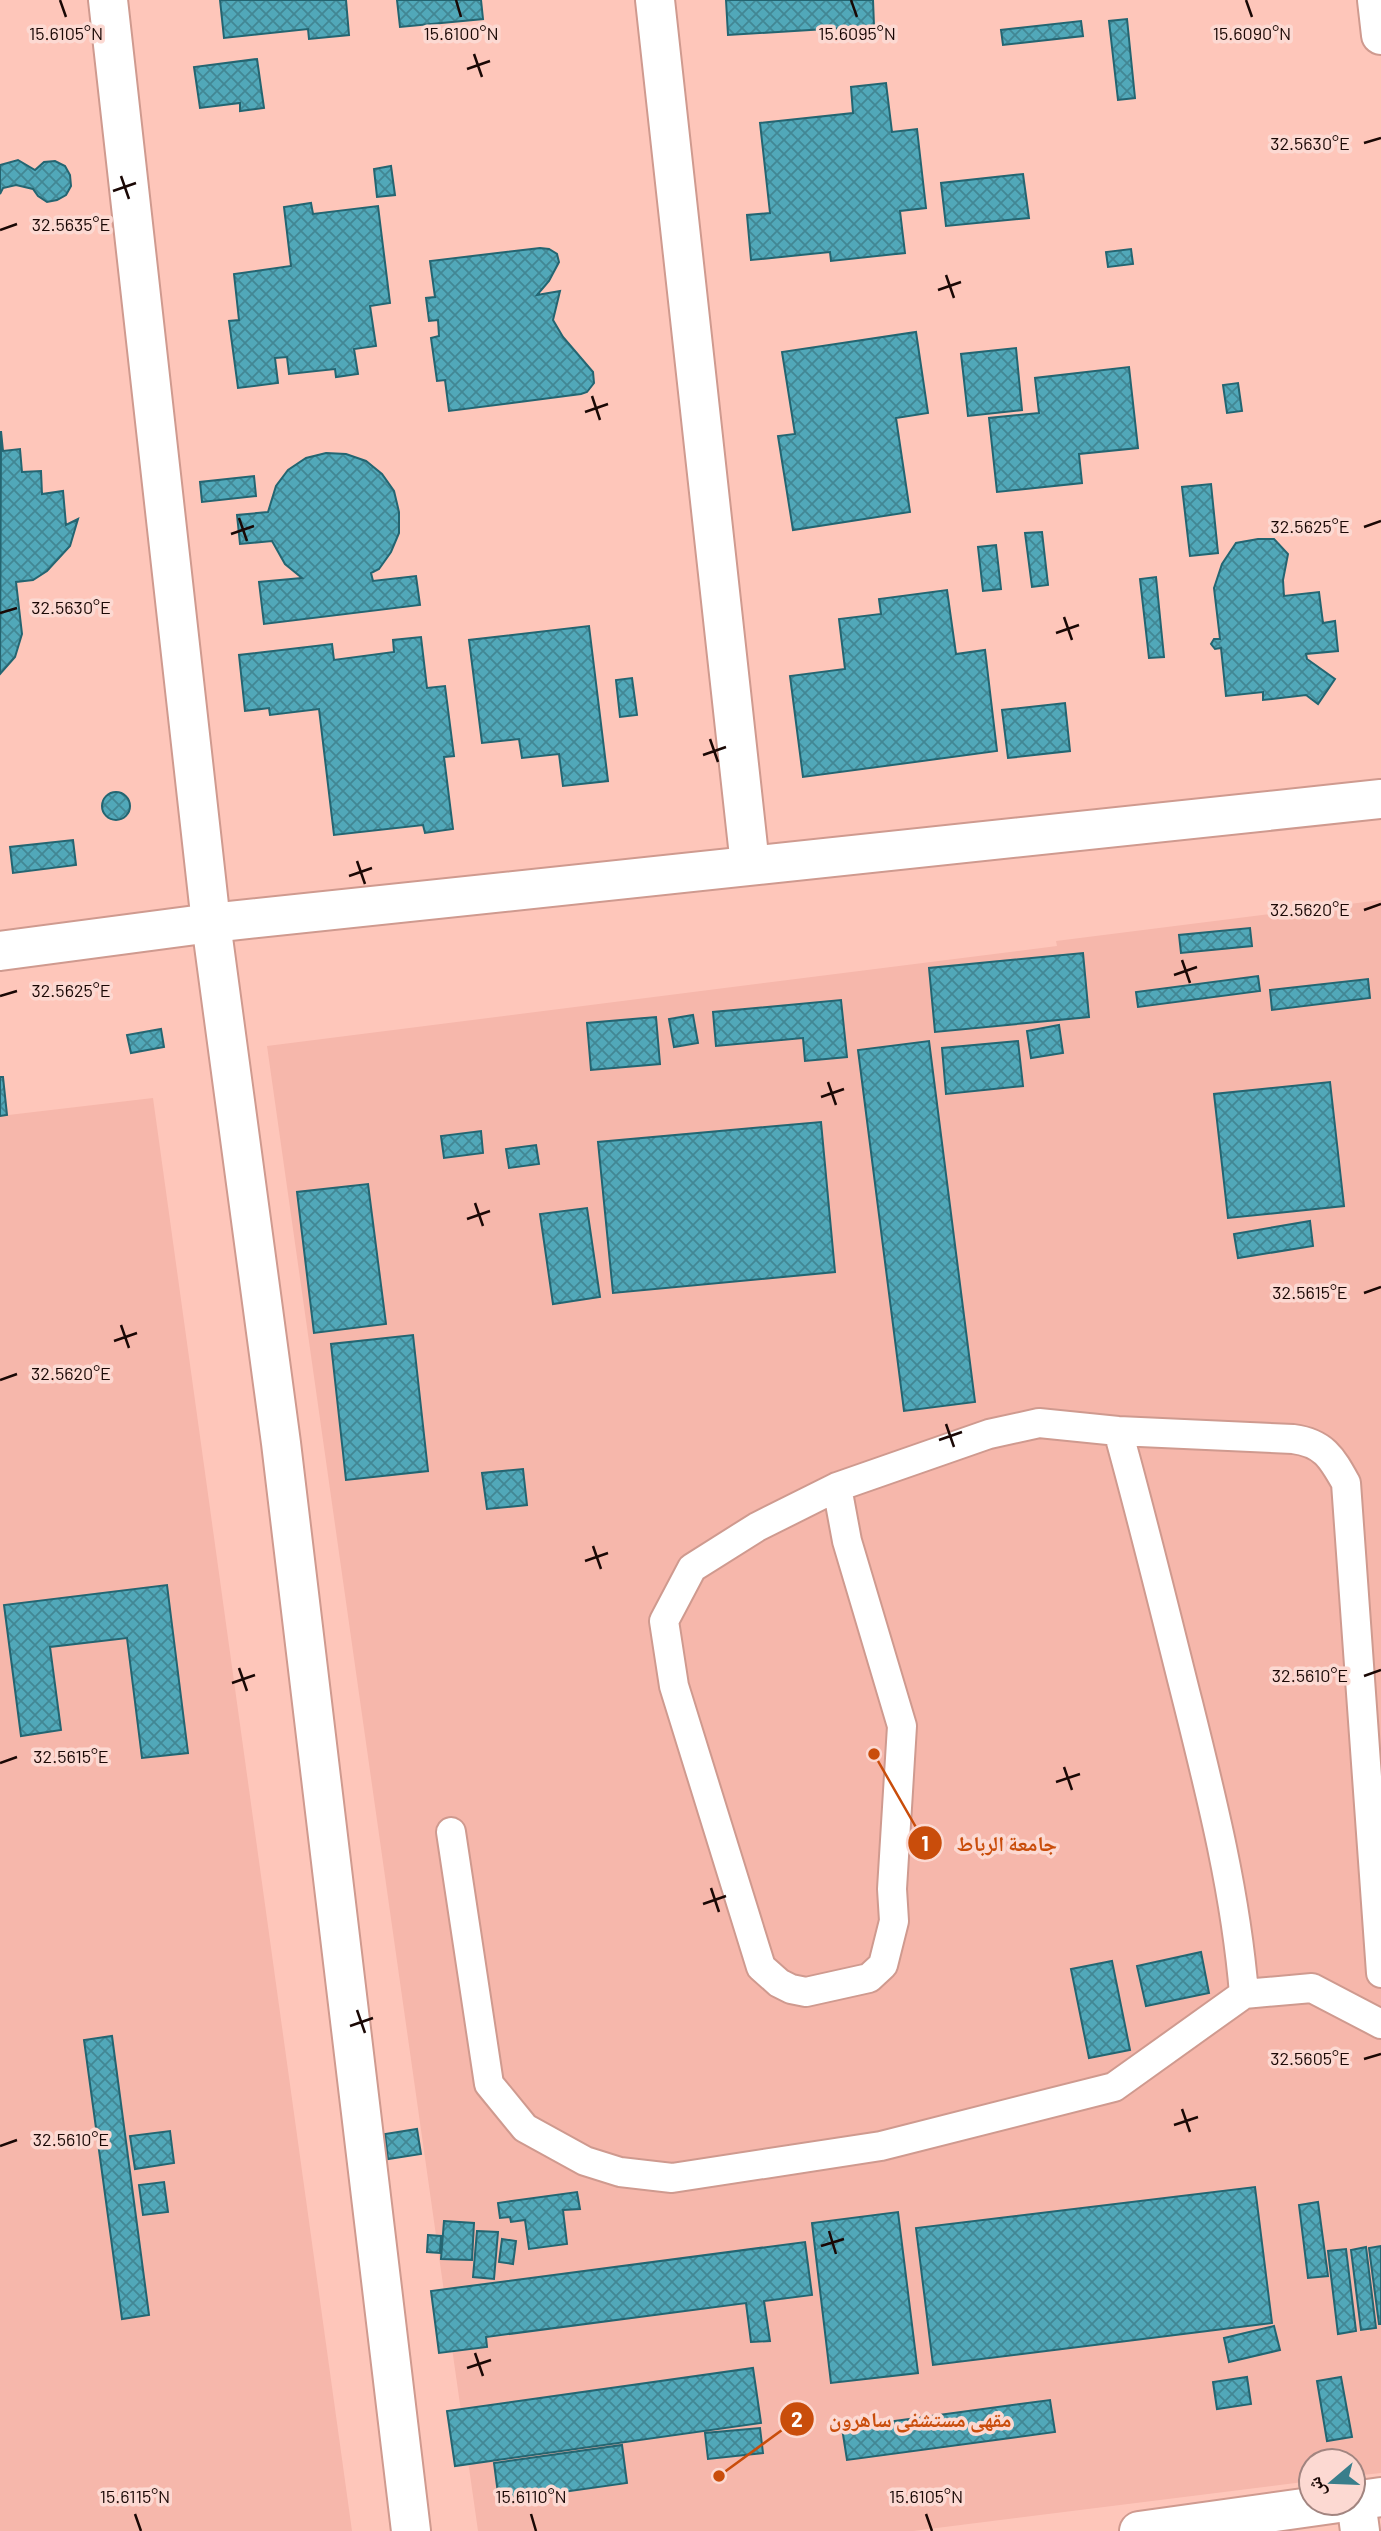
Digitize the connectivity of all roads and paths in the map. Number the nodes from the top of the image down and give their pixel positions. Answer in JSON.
{"nodes":[{"id":1,"x":108,"y":0,"type":"edge"},
{"id":2,"x":655,"y":0,"type":"edge"},
{"id":3,"x":1377,"y":0,"type":"edge"},
{"id":4,"x":1381,"y":35,"type":"edge"},
{"id":5,"x":1381,"y":799,"type":"edge"},
{"id":6,"x":751,"y":865,"type":"junction"},
{"id":7,"x":211,"y":923,"type":"junction"},
{"id":8,"x":0,"y":951,"type":"edge"},
{"id":9,"x":1118,"y":1431,"type":"junction"},
{"id":10,"x":837,"y":1488,"type":"junction"},
{"id":11,"x":451,"y":1832,"type":"dead end"},
{"id":12,"x":1381,"y":1973,"type":"edge"},
{"id":13,"x":1244,"y":1994,"type":"junction"},
{"id":14,"x":1381,"y":2024,"type":"edge"},
{"id":15,"x":1297,"y":2513,"type":"edge"},
{"id":16,"x":411,"y":2531,"type":"edge"},
{"id":17,"x":1139,"y":2531,"type":"edge"}],
"edges":[{"from":1,"to":7,"type":"street"},
{"from":2,"to":6,"type":"street"},
{"from":3,"to":4,"type":"street"},
{"from":5,"to":6,"type":"street"},
{"from":6,"to":7,"type":"street"},
{"from":7,"to":8,"type":"street"},
{"from":7,"to":16,"type":"street"},
{"from":9,"to":10,"type":"lane"},
{"from":9,"to":12,"type":"lane"},
{"from":9,"to":13,"type":"lane"},
{"from":10,"to":10,"type":"lane"},
{"from":11,"to":13,"type":"lane"},
{"from":13,"to":14,"type":"lane"},
{"from":15,"to":17,"type":"street"}]}
